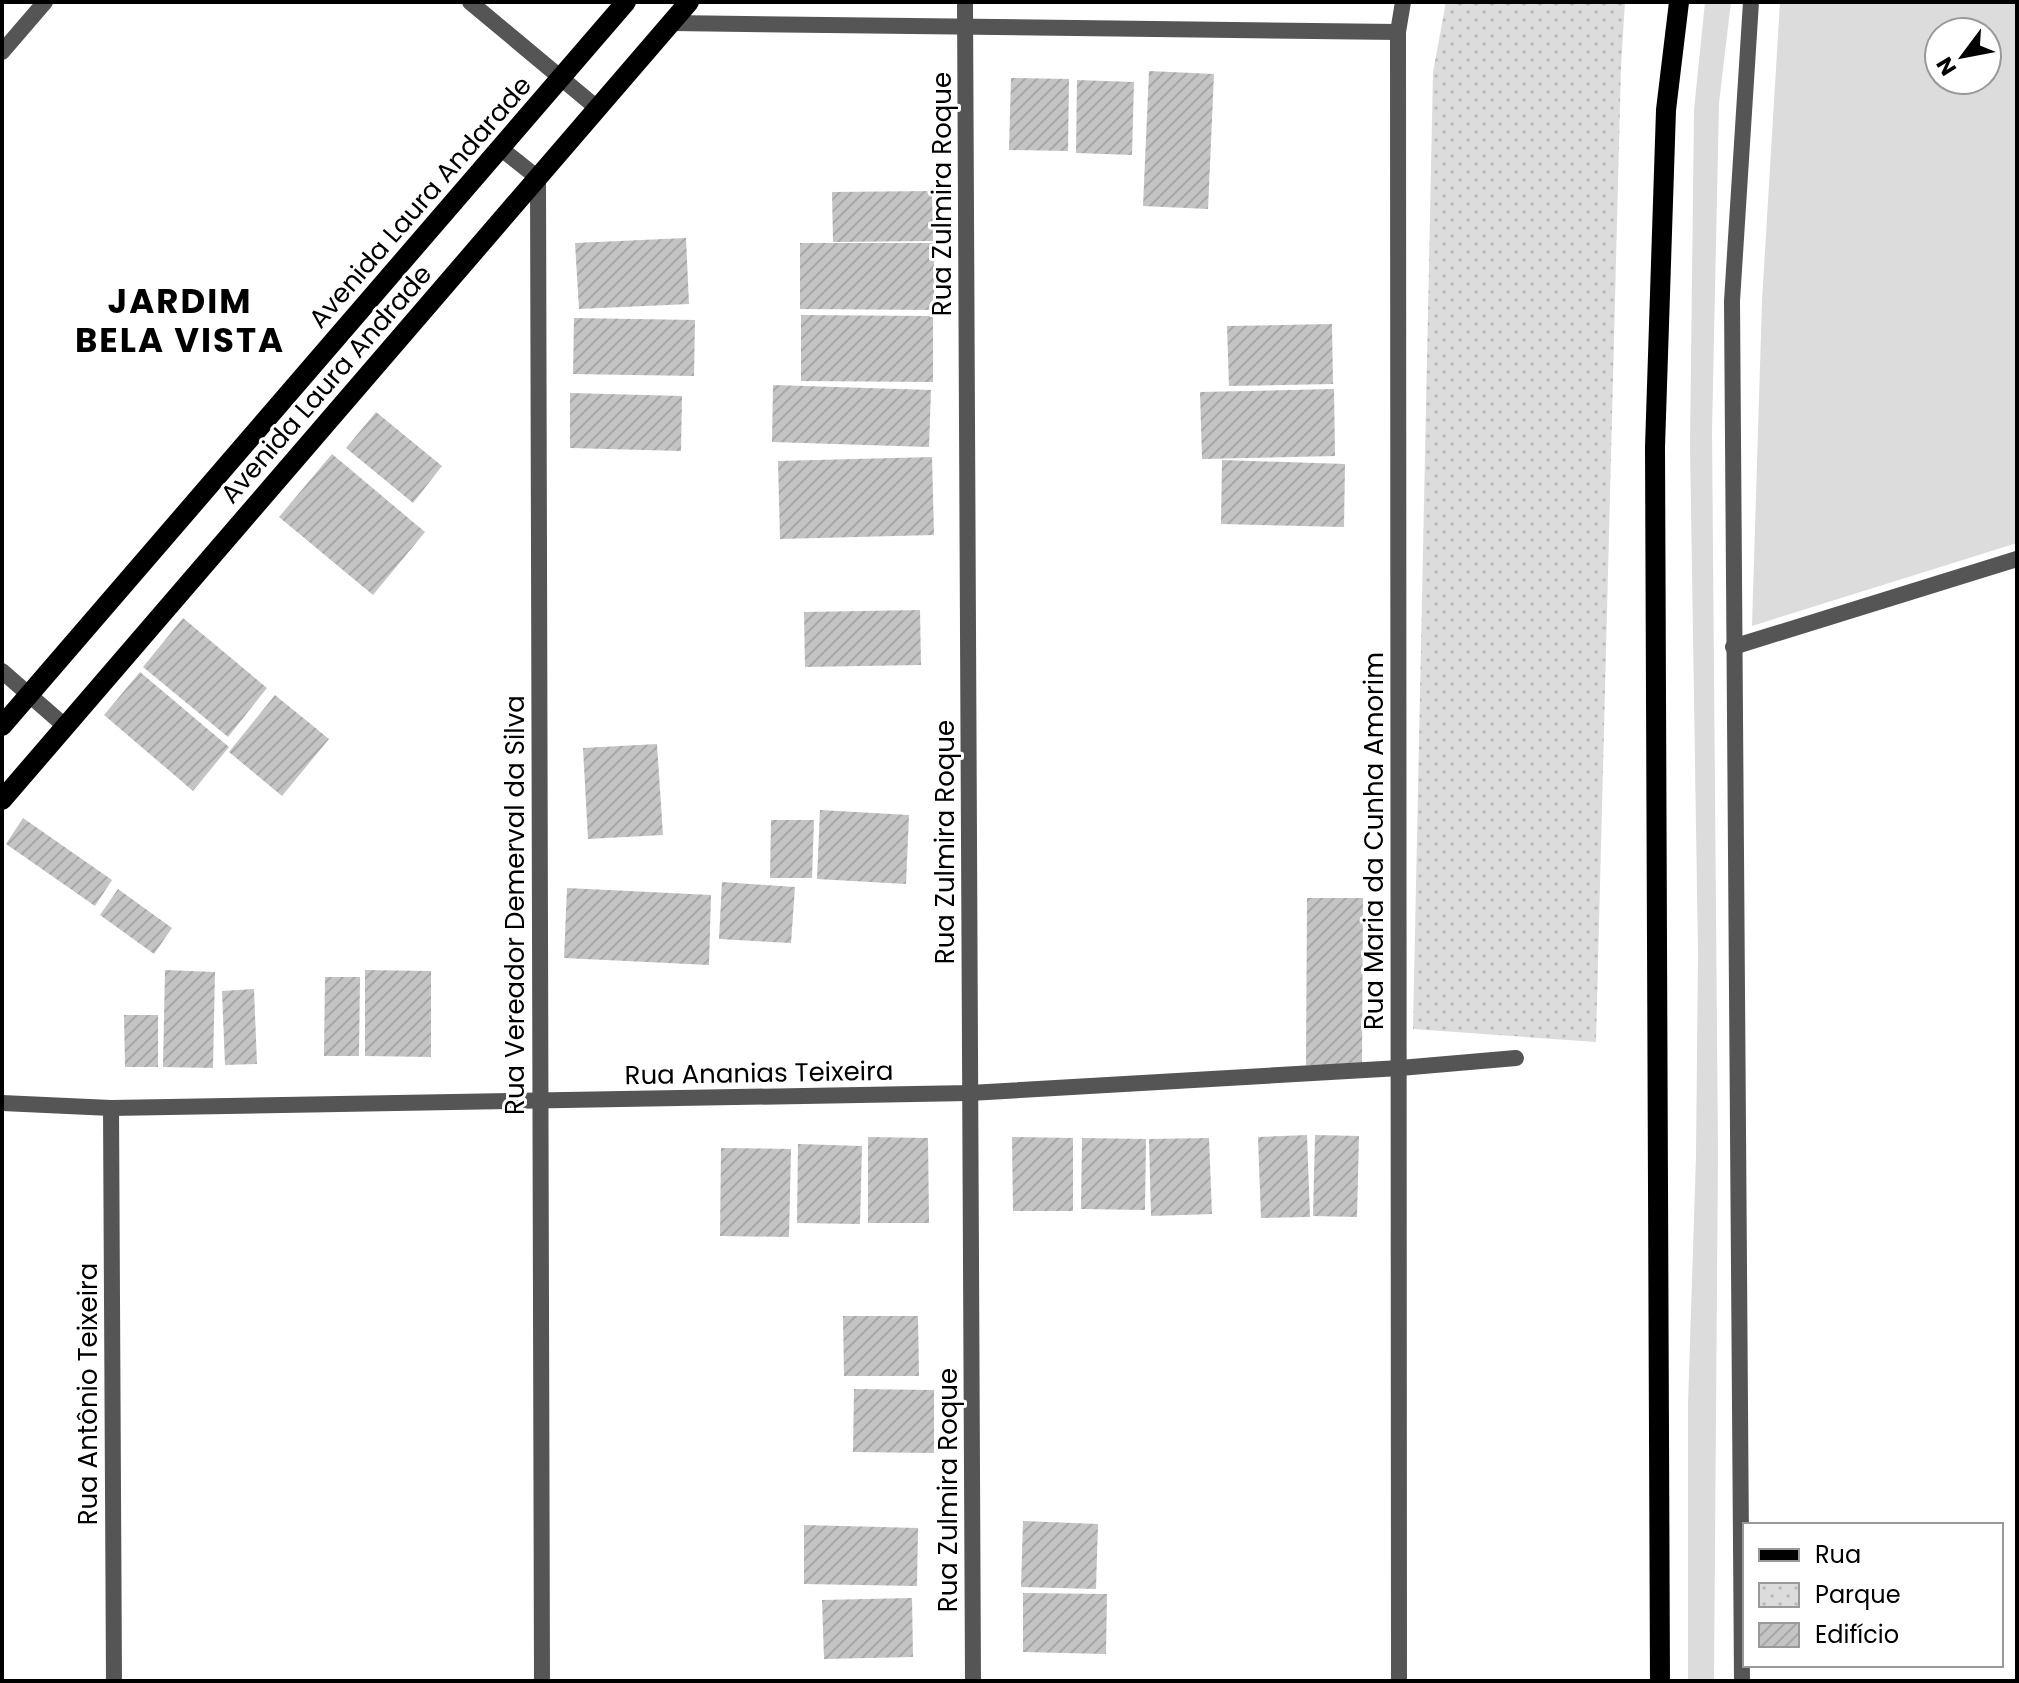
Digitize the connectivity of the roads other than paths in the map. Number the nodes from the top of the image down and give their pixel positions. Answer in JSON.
{"nodes":[{"id":1,"x":45,"y":2,"type":"edge"},
{"id":2,"x":470,"y":2,"type":"edge"},
{"id":3,"x":626,"y":2,"type":"edge"},
{"id":4,"x":689,"y":2,"type":"edge"},
{"id":5,"x":965,"y":2,"type":"edge"},
{"id":6,"x":1403,"y":2,"type":"edge"},
{"id":7,"x":1679,"y":2,"type":"edge"},
{"id":8,"x":1751,"y":2,"type":"edge"},
{"id":9,"x":671,"y":23,"type":"junction"},
{"id":10,"x":965,"y":26,"type":"junction"},
{"id":11,"x":1398,"y":32,"type":"junction"},
{"id":12,"x":2,"y":52,"type":"edge"},
{"id":13,"x":561,"y":78,"type":"junction"},
{"id":14,"x":597,"y":108,"type":"junction"},
{"id":15,"x":500,"y":148,"type":"junction"},
{"id":16,"x":538,"y":178,"type":"junction"},
{"id":17,"x":2017,"y":559,"type":"edge"},
{"id":18,"x":1733,"y":647,"type":"junction"},
{"id":19,"x":2,"y":671,"type":"edge"},
{"id":20,"x":29,"y":694,"type":"junction"},
{"id":21,"x":2,"y":726,"type":"edge"},
{"id":22,"x":66,"y":727,"type":"junction"},
{"id":23,"x":2,"y":800,"type":"edge"},
{"id":24,"x":1516,"y":1058,"type":"dead end"},
{"id":25,"x":1400,"y":1068,"type":"junction"},
{"id":26,"x":970,"y":1093,"type":"junction"},
{"id":27,"x":539,"y":1100,"type":"junction"},
{"id":28,"x":2,"y":1103,"type":"edge"},
{"id":29,"x":111,"y":1108,"type":"junction"},
{"id":30,"x":114,"y":1681,"type":"edge"},
{"id":31,"x":542,"y":1681,"type":"edge"},
{"id":32,"x":973,"y":1681,"type":"edge"},
{"id":33,"x":1399,"y":1681,"type":"edge"},
{"id":34,"x":1660,"y":1681,"type":"edge"},
{"id":35,"x":1742,"y":1681,"type":"edge"}],
"edges":[{"from":1,"to":12,"type":"street"},
{"from":2,"to":13,"type":"street"},
{"from":3,"to":13,"type":"main road","name":"Avenida Laura Andarade"},
{"from":4,"to":9,"type":"main road","name":"Avenida Laura Andrade"},
{"from":5,"to":10,"type":"street","name":"Rua Zulmira Roque"},
{"from":6,"to":11,"type":"street","name":"Rua Maria da Cunha Amorim"},
{"from":7,"to":34,"type":"main road"},
{"from":8,"to":18,"type":"street"},
{"from":9,"to":10,"type":"street"},
{"from":9,"to":14,"type":"main road","name":"Avenida Laura Andrade"},
{"from":10,"to":11,"type":"street"},
{"from":10,"to":26,"type":"street","name":"Rua Zulmira Roque"},
{"from":11,"to":25,"type":"street","name":"Rua Maria da Cunha Amorim"},
{"from":13,"to":14,"type":"street"},
{"from":13,"to":15,"type":"main road","name":"Avenida Laura Andarade"},
{"from":14,"to":16,"type":"main road","name":"Avenida Laura Andrade"},
{"from":15,"to":16,"type":"street"},
{"from":15,"to":20,"type":"main road","name":"Avenida Laura Andarade"},
{"from":16,"to":22,"type":"main road","name":"Avenida Laura Andrade"},
{"from":16,"to":27,"type":"street","name":"Rua Vereador Demerval da Silva"},
{"from":17,"to":18,"type":"street"},
{"from":18,"to":35,"type":"street"},
{"from":19,"to":20,"type":"street"},
{"from":20,"to":21,"type":"main road","name":"Avenida Laura Andarade"},
{"from":20,"to":22,"type":"street"},
{"from":22,"to":23,"type":"main road","name":"Avenida Laura Andrade"},
{"from":24,"to":25,"type":"street","name":"Rua Ananias Teixeira"},
{"from":25,"to":26,"type":"street","name":"Rua Ananias Teixeira"},
{"from":25,"to":33,"type":"street","name":"Rua Maria da Cunha Amorim"},
{"from":26,"to":27,"type":"street","name":"Rua Ananias Teixeira"},
{"from":26,"to":32,"type":"street","name":"Rua Zulmira Roque"},
{"from":27,"to":29,"type":"street","name":"Rua Ananias Teixeira"},
{"from":27,"to":31,"type":"street","name":"Rua Vereador Demerval da Silva"},
{"from":28,"to":29,"type":"street","name":"Rua Ananias Teixeira"},
{"from":29,"to":30,"type":"street","name":"Rua Antônio Teixeira"}]}
